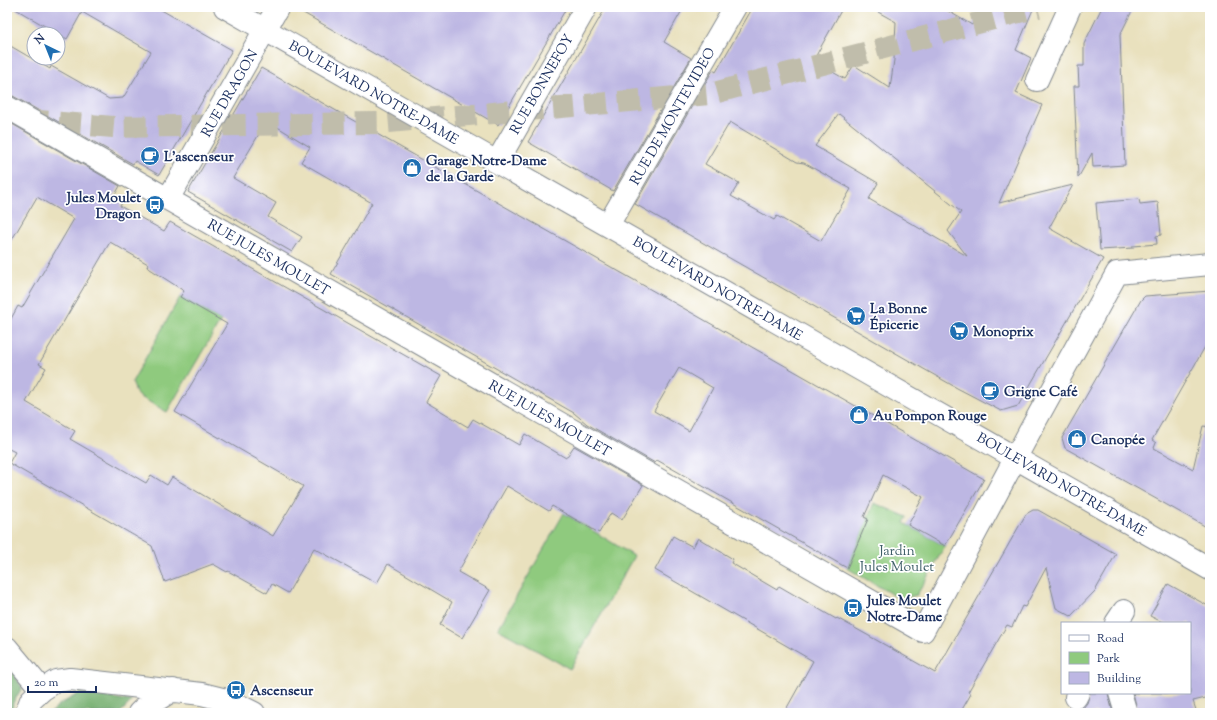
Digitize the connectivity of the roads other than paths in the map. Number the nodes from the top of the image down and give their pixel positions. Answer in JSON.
{"nodes":[{"id":1,"x":225,"y":7,"type":"edge"},
{"id":2,"x":278,"y":7,"type":"edge"},
{"id":3,"x":586,"y":7,"type":"edge"},
{"id":4,"x":735,"y":7,"type":"edge"},
{"id":5,"x":1070,"y":7,"type":"edge"},
{"id":6,"x":265,"y":30,"type":"junction"},
{"id":7,"x":1037,"y":80,"type":"dead end"},
{"id":8,"x":7,"y":107,"type":"edge"},
{"id":9,"x":496,"y":162,"type":"junction"},
{"id":10,"x":168,"y":199,"type":"junction"},
{"id":11,"x":608,"y":225,"type":"junction"},
{"id":12,"x":1210,"y":264,"type":"edge"},
{"id":13,"x":1016,"y":458,"type":"junction"},
{"id":14,"x":1210,"y":569,"type":"edge"},
{"id":15,"x":7,"y":648,"type":"edge"},
{"id":16,"x":42,"y":690,"type":"junction"},
{"id":17,"x":173,"y":690,"type":"junction"},
{"id":18,"x":1120,"y":694,"type":"edge"},
{"id":19,"x":26,"y":713,"type":"edge"},
{"id":20,"x":140,"y":713,"type":"edge"},
{"id":21,"x":254,"y":713,"type":"edge"},
{"id":22,"x":1126,"y":713,"type":"edge"}],
"edges":[{"from":1,"to":6,"type":"street","name":"BOULEVARD NOTRE-DAME"},
{"from":2,"to":6,"type":"street","name":"RUE DRAGON"},
{"from":3,"to":9,"type":"street","name":"RUE BONNEFOY"},
{"from":4,"to":11,"type":"street","name":"RUE DE MONTEVIDEO"},
{"from":5,"to":7,"type":"street"},
{"from":6,"to":9,"type":"street","name":"BOULEVARD NOTRE-DAME"},
{"from":6,"to":10,"type":"street","name":"RUE DRAGON"},
{"from":8,"to":10,"type":"street","name":"RUE JULES MOULET"},
{"from":9,"to":11,"type":"street","name":"BOULEVARD NOTRE-DAME"},
{"from":10,"to":13,"type":"street","name":"RUE JULES MOULET"},
{"from":11,"to":13,"type":"street","name":"BOULEVARD NOTRE-DAME"},
{"from":12,"to":13,"type":"street"},
{"from":13,"to":14,"type":"street","name":"BOULEVARD NOTRE-DAME"},
{"from":15,"to":16,"type":"street"},
{"from":16,"to":17,"type":"street"},
{"from":16,"to":19,"type":"street"},
{"from":17,"to":20,"type":"street"},
{"from":17,"to":21,"type":"street"},
{"from":18,"to":22,"type":"street"}]}
